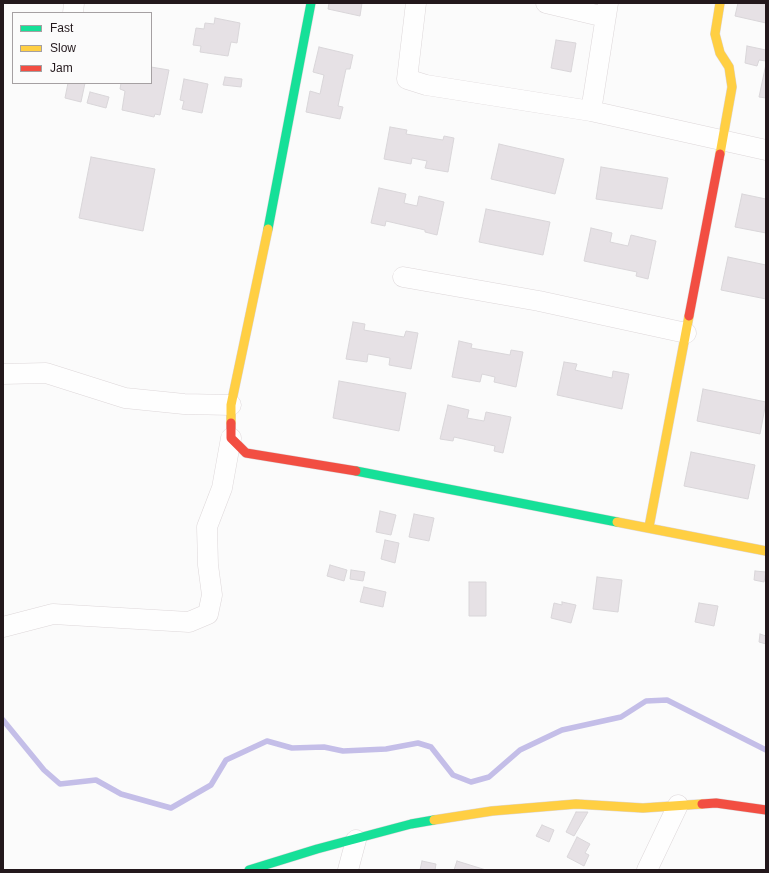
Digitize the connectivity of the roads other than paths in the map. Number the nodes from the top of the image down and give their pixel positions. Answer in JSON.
{"nodes":[{"id":1,"x":311,"y":3,"type":"edge"},
{"id":2,"x":416,"y":3,"type":"edge"},
{"id":3,"x":546,"y":3,"type":"edge"},
{"id":4,"x":720,"y":3,"type":"edge"},
{"id":5,"x":606,"y":10,"type":"edge"},
{"id":6,"x":591,"y":111,"type":"junction"},
{"id":7,"x":723,"y":141,"type":"junction"},
{"id":8,"x":766,"y":150,"type":"edge"},
{"id":9,"x":403,"y":277,"type":"dead end"},
{"id":10,"x":686,"y":333,"type":"junction"},
{"id":11,"x":3,"y":374,"type":"edge"},
{"id":12,"x":231,"y":405,"type":"junction"},
{"id":13,"x":231,"y":438,"type":"junction"},
{"id":14,"x":649,"y":527,"type":"junction"},
{"id":15,"x":766,"y":551,"type":"edge"},
{"id":16,"x":3,"y":627,"type":"edge"},
{"id":17,"x":678,"y":806,"type":"junction"},
{"id":18,"x":766,"y":810,"type":"edge"},
{"id":19,"x":356,"y":840,"type":"junction"},
{"id":20,"x":249,"y":870,"type":"edge"},
{"id":21,"x":348,"y":870,"type":"edge"},
{"id":22,"x":647,"y":870,"type":"edge"}],
"edges":[{"from":1,"to":12,"type":"street"},
{"from":2,"to":6,"type":"street"},
{"from":3,"to":5,"type":"street"},
{"from":4,"to":7,"type":"street"},
{"from":5,"to":6,"type":"street"},
{"from":6,"to":7,"type":"street"},
{"from":7,"to":8,"type":"street"},
{"from":7,"to":10,"type":"street"},
{"from":9,"to":10,"type":"street"},
{"from":10,"to":14,"type":"street"},
{"from":11,"to":12,"type":"street"},
{"from":12,"to":13,"type":"street"},
{"from":13,"to":14,"type":"street"},
{"from":13,"to":16,"type":"street"},
{"from":14,"to":15,"type":"street"},
{"from":17,"to":18,"type":"street"},
{"from":17,"to":19,"type":"street"},
{"from":17,"to":22,"type":"street"},
{"from":19,"to":20,"type":"street"},
{"from":19,"to":21,"type":"street"}]}
